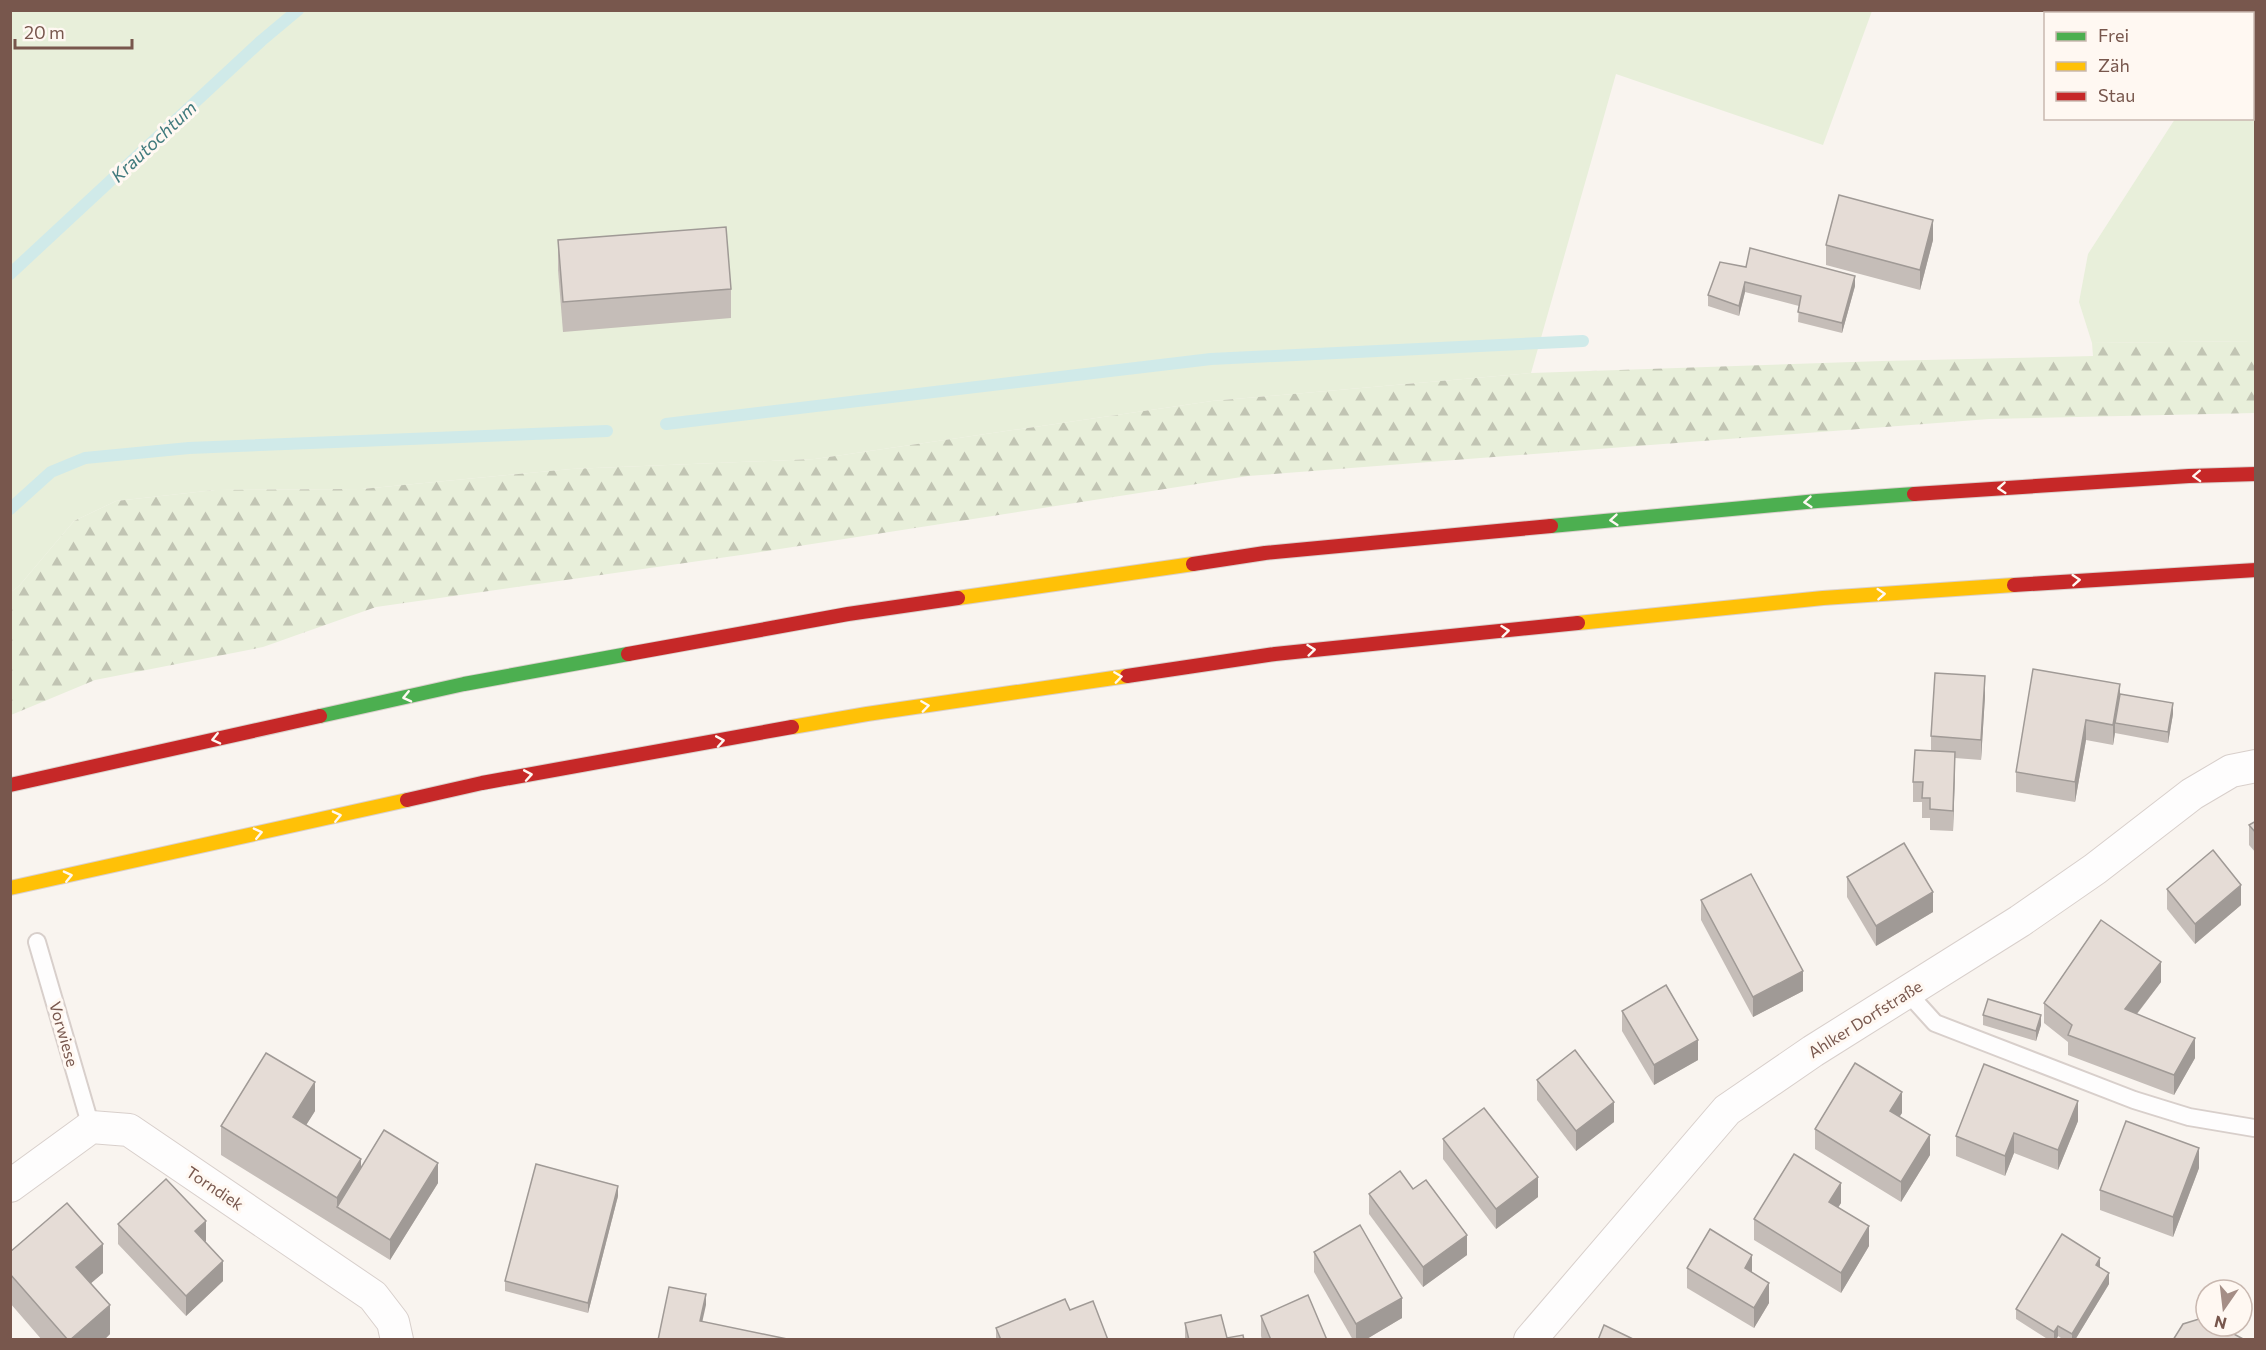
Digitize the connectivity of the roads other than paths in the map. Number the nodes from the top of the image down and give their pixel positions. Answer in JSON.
{"nodes":[{"id":1,"x":2256,"y":474,"type":"edge"},
{"id":2,"x":2256,"y":570,"type":"edge"},
{"id":3,"x":2256,"y":766,"type":"edge"},
{"id":4,"x":10,"y":785,"type":"edge"},
{"id":5,"x":10,"y":888,"type":"edge"},
{"id":6,"x":37,"y":942,"type":"dead end"},
{"id":7,"x":1907,"y":992,"type":"junction"},
{"id":8,"x":91,"y":1127,"type":"junction"},
{"id":9,"x":2254,"y":1128,"type":"edge"},
{"id":10,"x":10,"y":1186,"type":"edge"},
{"id":11,"x":397,"y":1340,"type":"edge"},
{"id":12,"x":1530,"y":1340,"type":"edge"}],
"edges":[{"from":1,"to":4,"type":"highway","one_way":true},
{"from":5,"to":2,"type":"highway","one_way":true},
{"from":3,"to":7,"type":"street","name":"Ahlker Dorfstraße"},
{"from":6,"to":8,"type":"lane","name":"Vorwiese"},
{"from":7,"to":9,"type":"lane"},
{"from":7,"to":12,"type":"street","name":"Ahlker Dorfstraße"},
{"from":8,"to":10,"type":"street"},
{"from":8,"to":11,"type":"street","name":"Torndiek"}]}
